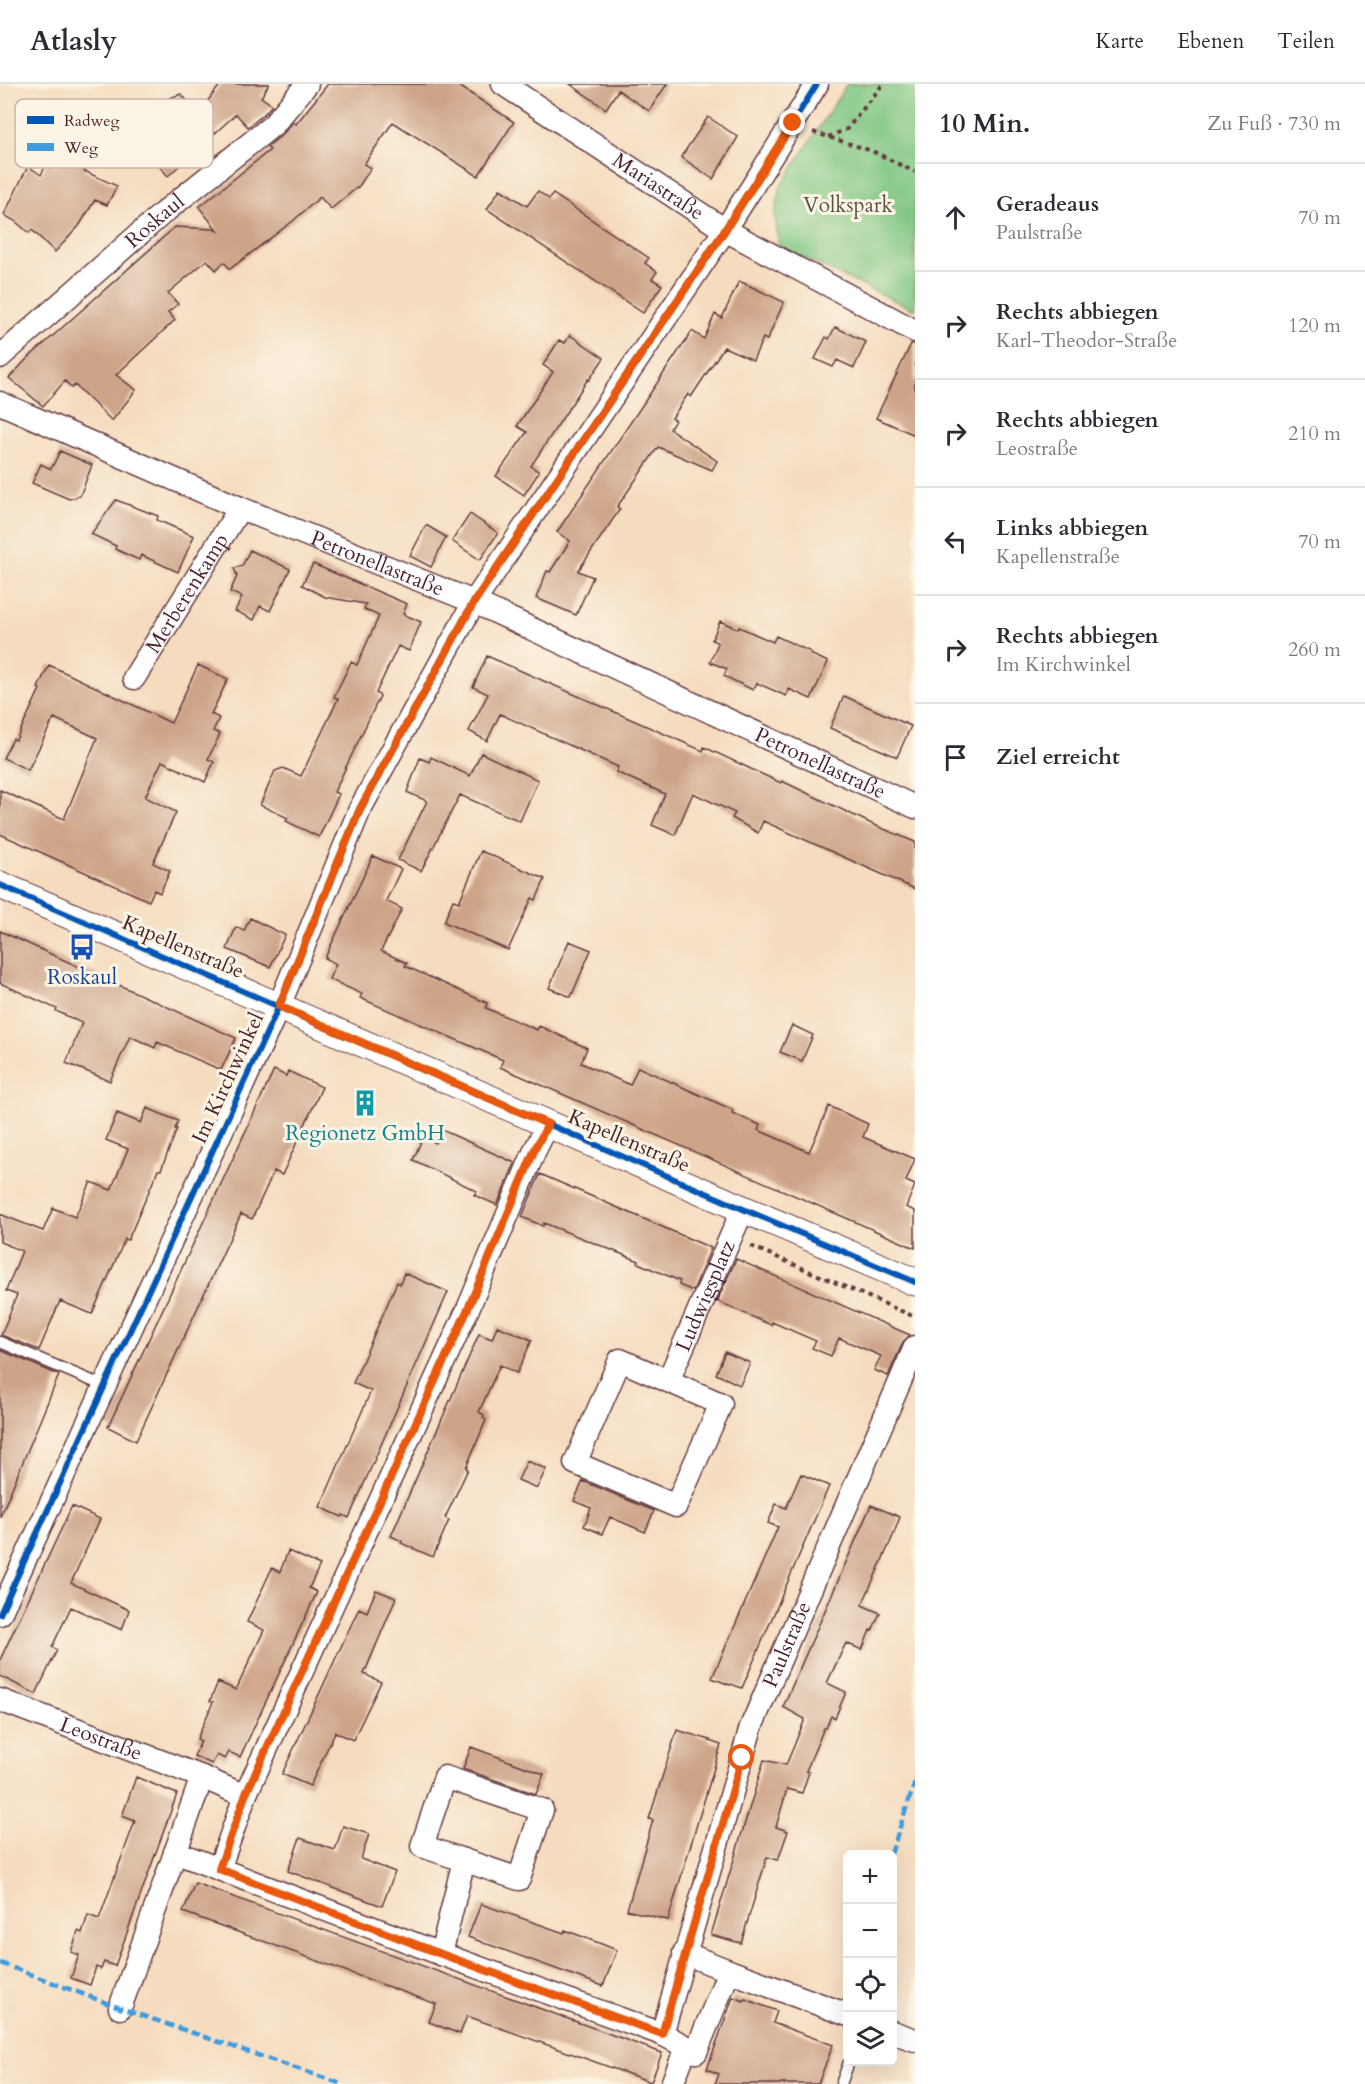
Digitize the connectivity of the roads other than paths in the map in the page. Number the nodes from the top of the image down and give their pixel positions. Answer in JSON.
{"nodes":[{"id":1,"x":306,"y":84,"type":"edge"},
{"id":2,"x":503,"y":84,"type":"edge"},
{"id":3,"x":817,"y":84,"type":"edge"},
{"id":4,"x":725,"y":230,"type":"junction"},
{"id":5,"x":915,"y":331,"type":"edge"},
{"id":6,"x":0,"y":357,"type":"edge"},
{"id":7,"x":0,"y":403,"type":"edge"},
{"id":8,"x":240,"y":508,"type":"junction"},
{"id":9,"x":474,"y":602,"type":"junction"},
{"id":10,"x":134,"y":678,"type":"dead end"},
{"id":11,"x":915,"y":807,"type":"edge"},
{"id":12,"x":0,"y":885,"type":"edge"},
{"id":13,"x":279,"y":1006,"type":"junction"},
{"id":14,"x":548,"y":1124,"type":"junction"},
{"id":15,"x":743,"y":1209,"type":"junction"},
{"id":16,"x":915,"y":1282,"type":"edge"},
{"id":17,"x":0,"y":1342,"type":"edge"},
{"id":18,"x":915,"y":1347,"type":"edge"},
{"id":19,"x":668,"y":1381,"type":"junction"},
{"id":20,"x":104,"y":1386,"type":"junction"},
{"id":21,"x":0,"y":1614,"type":"edge"},
{"id":22,"x":0,"y":1700,"type":"edge"},
{"id":23,"x":202,"y":1777,"type":"junction"},
{"id":24,"x":245,"y":1796,"type":"junction"},
{"id":25,"x":175,"y":1851,"type":"junction"},
{"id":26,"x":464,"y":1860,"type":"junction"},
{"id":27,"x":219,"y":1869,"type":"junction"},
{"id":28,"x":684,"y":1953,"type":"junction"},
{"id":29,"x":441,"y":1954,"type":"junction"},
{"id":30,"x":729,"y":1971,"type":"junction"},
{"id":31,"x":120,"y":2008,"type":"dead end"},
{"id":32,"x":843,"y":2013,"type":"edge"},
{"id":33,"x":897,"y":2033,"type":"edge"},
{"id":34,"x":662,"y":2034,"type":"junction"},
{"id":35,"x":915,"y":2040,"type":"edge"},
{"id":36,"x":686,"y":2048,"type":"junction"},
{"id":37,"x":847,"y":2066,"type":"edge"},
{"id":38,"x":672,"y":2084,"type":"edge"},
{"id":39,"x":841,"y":2084,"type":"edge"}],
"edges":[{"from":1,"to":6,"type":"street","name":"Roskaul"},
{"from":2,"to":4,"type":"street","name":"Mariastraße"},
{"from":3,"to":4,"type":"street","name":"Im Kirchwinkel"},
{"from":4,"to":5,"type":"street","name":"Mariastraße"},
{"from":4,"to":9,"type":"street","name":"Im Kirchwinkel"},
{"from":7,"to":8,"type":"street","name":"Petronellastraße"},
{"from":8,"to":9,"type":"street","name":"Petronellastraße"},
{"from":8,"to":10,"type":"street","name":"Merberenkamp"},
{"from":9,"to":11,"type":"street","name":"Petronellastraße"},
{"from":9,"to":13,"type":"street","name":"Im Kirchwinkel"},
{"from":12,"to":13,"type":"street","name":"Kapellenstraße"},
{"from":13,"to":14,"type":"street","name":"Kapellenstraße"},
{"from":13,"to":20,"type":"street","name":"Im Kirchwinkel"},
{"from":14,"to":15,"type":"street","name":"Kapellenstraße"},
{"from":14,"to":24,"type":"street"},
{"from":15,"to":16,"type":"street","name":"Kapellenstraße"},
{"from":15,"to":19,"type":"street","name":"Ludwigsplatz"},
{"from":17,"to":20,"type":"lane"},
{"from":18,"to":28,"type":"street","name":"Paulstraße"},
{"from":19,"to":19,"type":"street"},
{"from":20,"to":21,"type":"street","name":"Im Kirchwinkel"},
{"from":22,"to":23,"type":"street","name":"Leostraße"},
{"from":23,"to":24,"type":"street","name":"Leostraße"},
{"from":23,"to":25,"type":"street"},
{"from":24,"to":27,"type":"street"},
{"from":25,"to":27,"type":"street"},
{"from":25,"to":31,"type":"street"},
{"from":26,"to":26,"type":"street"},
{"from":26,"to":29,"type":"street"},
{"from":27,"to":29,"type":"street"},
{"from":28,"to":30,"type":"street"},
{"from":28,"to":34,"type":"street","name":"Paulstraße"},
{"from":29,"to":34,"type":"street"},
{"from":30,"to":32,"type":"street"},
{"from":30,"to":36,"type":"street"},
{"from":33,"to":35,"type":"street"},
{"from":34,"to":36,"type":"street"},
{"from":36,"to":38,"type":"street"},
{"from":37,"to":39,"type":"lane"}]}
